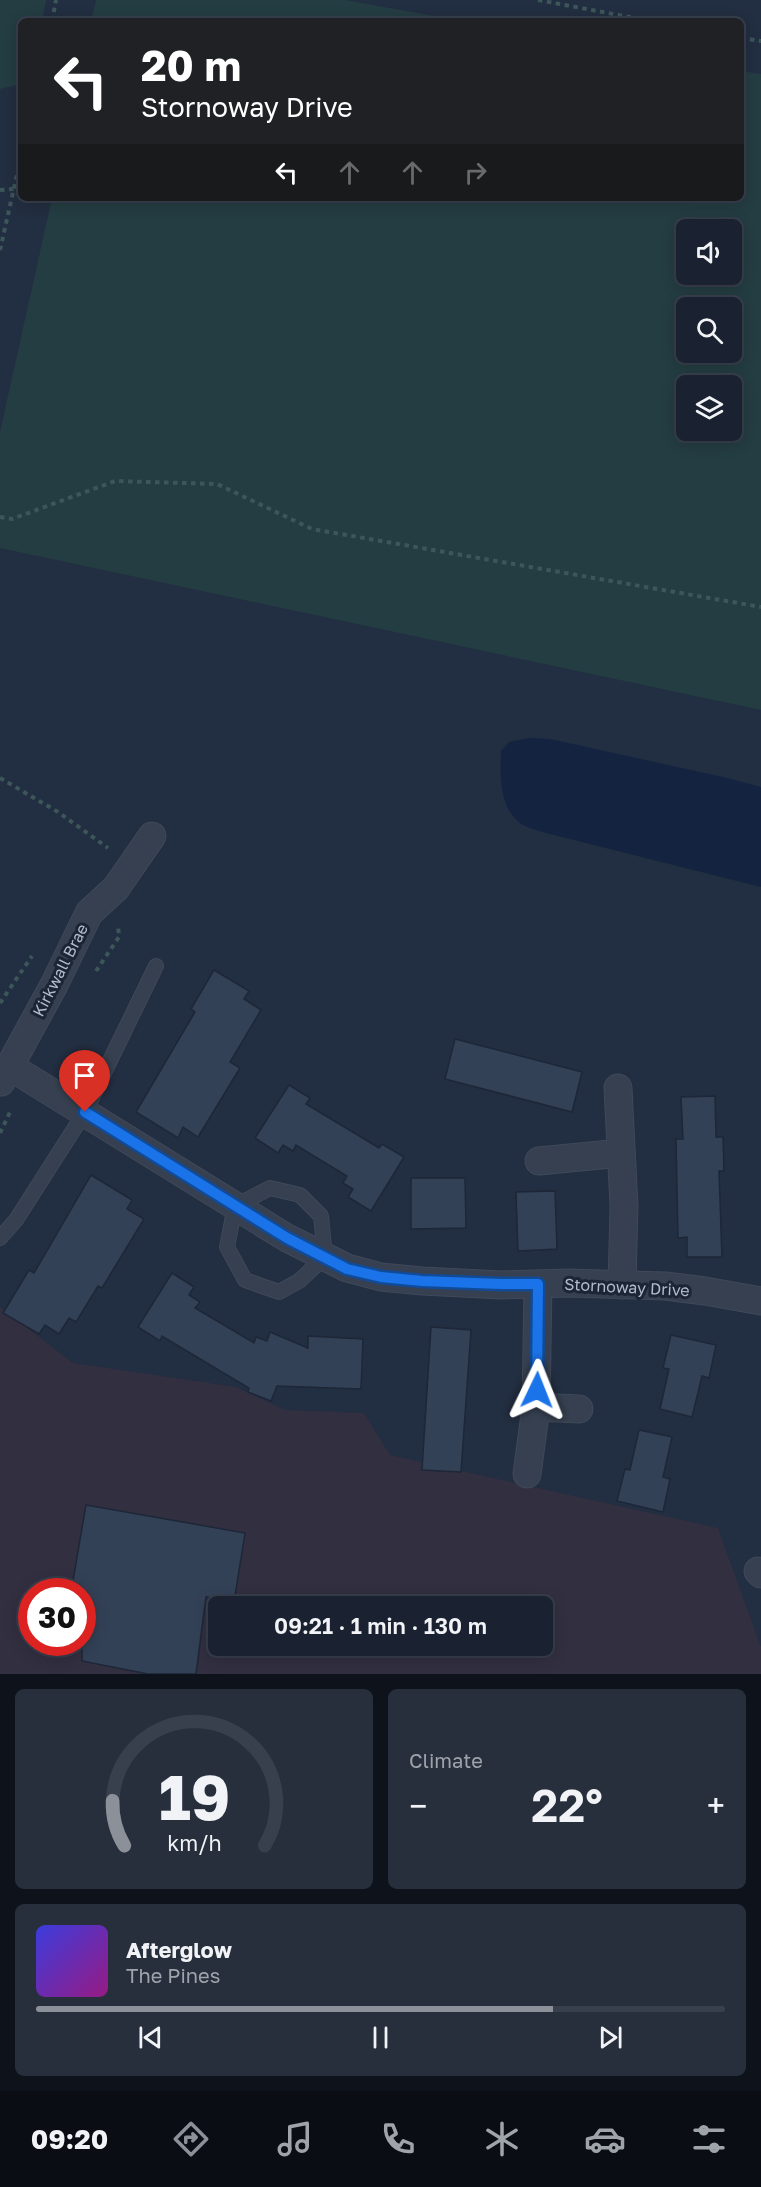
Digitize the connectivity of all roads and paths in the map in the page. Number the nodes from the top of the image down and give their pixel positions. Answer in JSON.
{"nodes":[{"id":1,"x":56,"y":0,"type":"edge"},
{"id":2,"x":538,"y":0,"type":"edge"},
{"id":3,"x":53,"y":18,"type":"edge"},
{"id":4,"x":635,"y":18,"type":"edge"},
{"id":5,"x":744,"y":38,"type":"edge"},
{"id":6,"x":761,"y":41,"type":"edge"},
{"id":7,"x":18,"y":171,"type":"edge"},
{"id":8,"x":14,"y":189,"type":"junction"},
{"id":9,"x":0,"y":190,"type":"edge"},
{"id":10,"x":0,"y":250,"type":"edge"},
{"id":11,"x":0,"y":517,"type":"edge"},
{"id":12,"x":761,"y":607,"type":"edge"},
{"id":13,"x":0,"y":778,"type":"edge"},
{"id":14,"x":152,"y":836,"type":"dead end"},
{"id":15,"x":131,"y":864,"type":"junction"},
{"id":16,"x":156,"y":966,"type":"dead end"},
{"id":17,"x":5,"y":1075,"type":"edge"},
{"id":18,"x":618,"y":1088,"type":"dead end"},
{"id":19,"x":85,"y":1112,"type":"junction"},
{"id":20,"x":621,"y":1153,"type":"junction"},
{"id":21,"x":539,"y":1161,"type":"dead end"},
{"id":22,"x":235,"y":1206,"type":"junction"},
{"id":23,"x":0,"y":1238,"type":"edge"},
{"id":24,"x":325,"y":1257,"type":"junction"},
{"id":25,"x":538,"y":1284,"type":"junction"},
{"id":26,"x":622,"y":1285,"type":"junction"},
{"id":27,"x":761,"y":1301,"type":"edge"},
{"id":28,"x":536,"y":1407,"type":"junction"},
{"id":29,"x":579,"y":1409,"type":"dead end"},
{"id":30,"x":527,"y":1474,"type":"dead end"}],
"edges":[{"from":1,"to":3,"type":"path"},
{"from":2,"to":4,"type":"path"},
{"from":5,"to":6,"type":"path"},
{"from":7,"to":8,"type":"path"},
{"from":8,"to":9,"type":"path"},
{"from":8,"to":10,"type":"path"},
{"from":11,"to":12,"type":"path"},
{"from":13,"to":15,"type":"path"},
{"from":14,"to":15,"type":"street","name":"Kirkwall Brae"},
{"from":15,"to":17,"type":"street","name":"Kirkwall Brae"},
{"from":16,"to":19,"type":"lane"},
{"from":17,"to":19,"type":"street","name":"Stornoway Drive"},
{"from":18,"to":20,"type":"street"},
{"from":19,"to":22,"type":"street","name":"Stornoway Drive"},
{"from":19,"to":23,"type":"lane"},
{"from":20,"to":21,"type":"street"},
{"from":20,"to":26,"type":"street"},
{"from":22,"to":24,"type":"street","name":"Stornoway Drive"},
{"from":22,"to":24,"type":"lane"},
{"from":22,"to":24,"type":"lane"},
{"from":24,"to":25,"type":"street","name":"Stornoway Drive"},
{"from":25,"to":26,"type":"street","name":"Stornoway Drive"},
{"from":25,"to":28,"type":"street"},
{"from":26,"to":27,"type":"street","name":"Stornoway Drive"},
{"from":28,"to":29,"type":"street"},
{"from":28,"to":30,"type":"street"}]}
